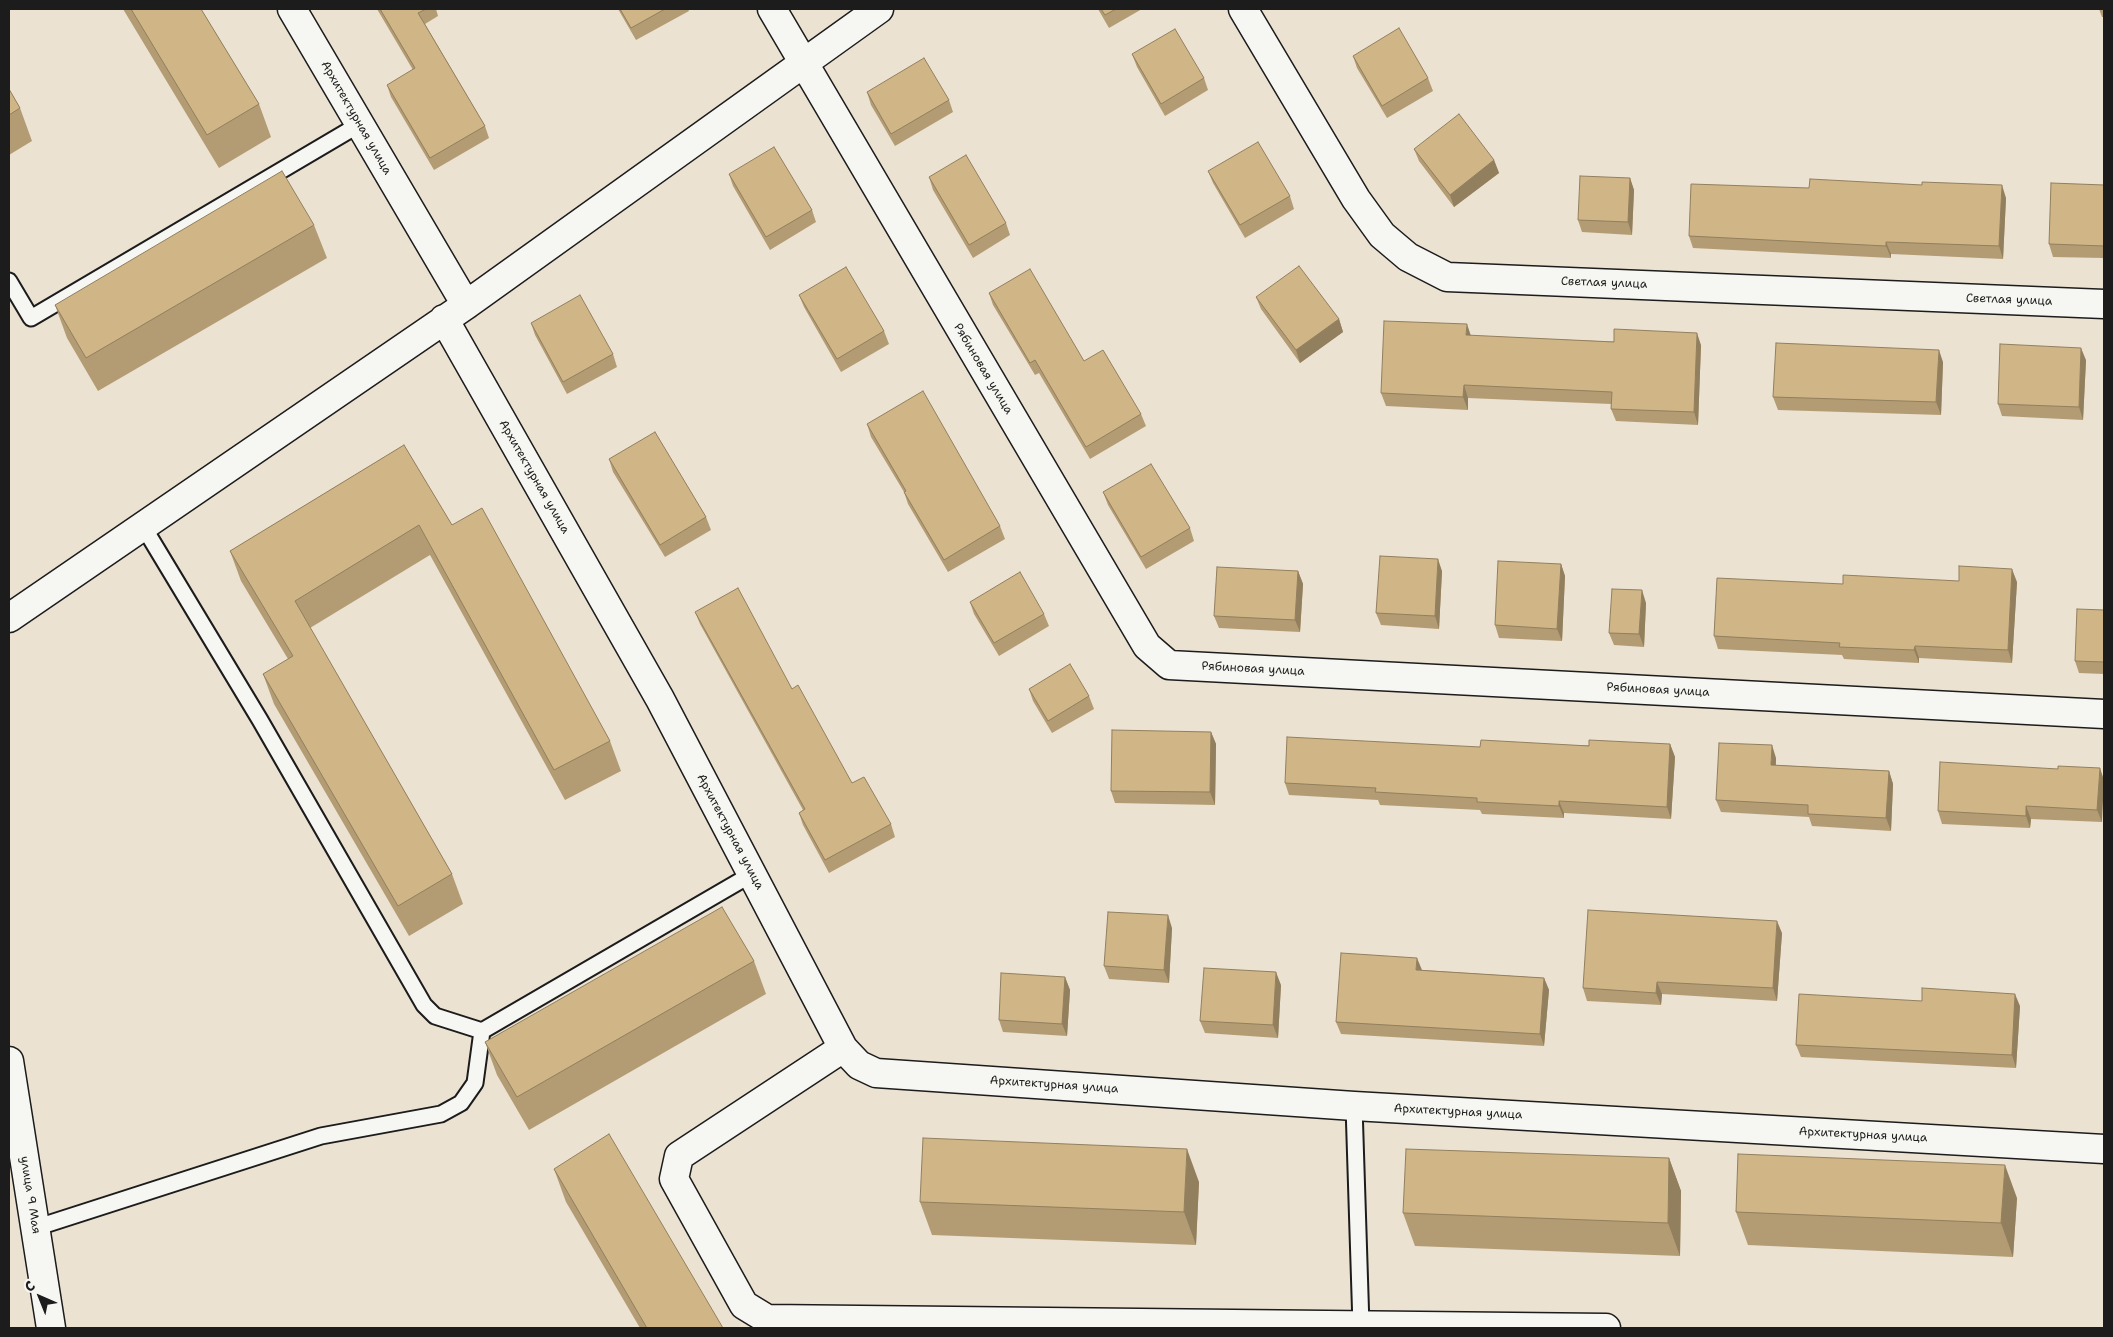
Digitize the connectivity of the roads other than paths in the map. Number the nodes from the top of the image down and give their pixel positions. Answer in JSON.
{"nodes":[{"id":1,"x":292,"y":9,"type":"edge"},
{"id":2,"x":772,"y":9,"type":"edge"},
{"id":3,"x":879,"y":9,"type":"edge"},
{"id":4,"x":1243,"y":9,"type":"edge"},
{"id":5,"x":804,"y":64,"type":"junction"},
{"id":6,"x":360,"y":124,"type":"junction"},
{"id":7,"x":9,"y":281,"type":"edge"},
{"id":8,"x":2104,"y":304,"type":"edge"},
{"id":9,"x":455,"y":312,"type":"junction"},
{"id":10,"x":143,"y":526,"type":"junction"},
{"id":11,"x":9,"y":618,"type":"edge"},
{"id":12,"x":2104,"y":714,"type":"edge"},
{"id":13,"x":752,"y":874,"type":"junction"},
{"id":14,"x":482,"y":1031,"type":"junction"},
{"id":15,"x":843,"y":1048,"type":"junction"},
{"id":16,"x":9,"y":1061,"type":"edge"},
{"id":17,"x":1354,"y":1106,"type":"junction"},
{"id":18,"x":2104,"y":1149,"type":"edge"},
{"id":19,"x":35,"y":1228,"type":"junction"},
{"id":20,"x":858,"y":1324,"type":"edge"},
{"id":21,"x":1361,"y":1326,"type":"junction"},
{"id":22,"x":51,"y":1328,"type":"edge"},
{"id":23,"x":1606,"y":1328,"type":"edge"}],
"edges":[{"from":1,"to":6,"type":"street","name":"Архитектурная улица"},
{"from":2,"to":5,"type":"street","name":"Рябиновая улица"},
{"from":3,"to":5,"type":"street"},
{"from":4,"to":8,"type":"street","name":"Светлая улица"},
{"from":5,"to":9,"type":"street"},
{"from":5,"to":12,"type":"street","name":"Рябиновая улица"},
{"from":6,"to":7,"type":"lane"},
{"from":6,"to":9,"type":"street","name":"Архитектурная улица"},
{"from":9,"to":10,"type":"street"},
{"from":9,"to":13,"type":"street","name":"Архитектурная улица"},
{"from":10,"to":11,"type":"street"},
{"from":10,"to":14,"type":"lane"},
{"from":13,"to":14,"type":"lane"},
{"from":13,"to":15,"type":"street","name":"Архитектурная улица"},
{"from":14,"to":19,"type":"lane"},
{"from":15,"to":17,"type":"street","name":"Архитектурная улица"},
{"from":15,"to":20,"type":"street"},
{"from":16,"to":19,"type":"street","name":"улица 9 Мая"},
{"from":17,"to":18,"type":"street","name":"Архитектурная улица"},
{"from":17,"to":21,"type":"lane"},
{"from":19,"to":22,"type":"street","name":"улица 9 Мая"},
{"from":20,"to":21,"type":"street"},
{"from":21,"to":23,"type":"street"}]}
